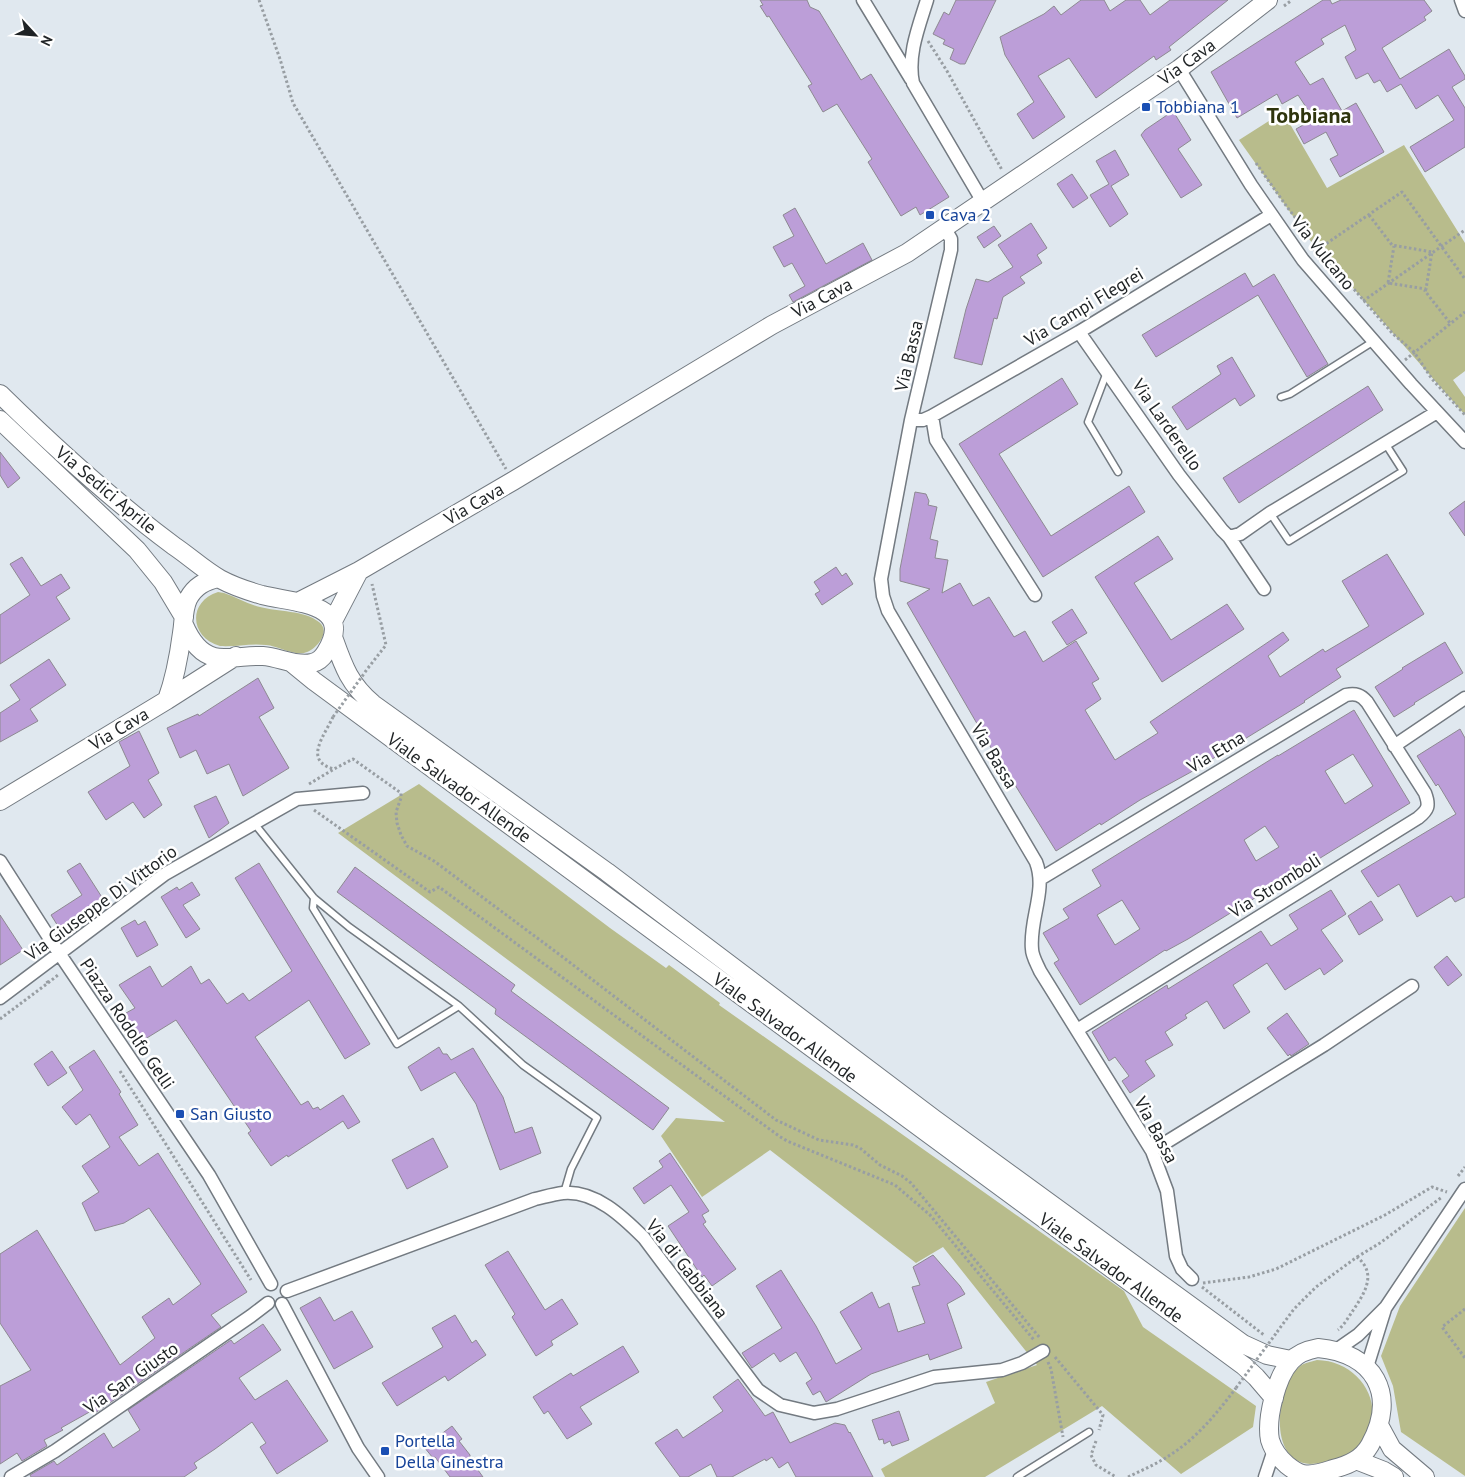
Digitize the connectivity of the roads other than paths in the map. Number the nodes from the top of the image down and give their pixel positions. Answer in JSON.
{"nodes":[{"id":1,"x":863,"y":0,"type":"edge"},
{"id":2,"x":927,"y":0,"type":"edge"},
{"id":3,"x":1268,"y":0,"type":"edge"},
{"id":4,"x":1461,"y":0,"type":"edge"},
{"id":5,"x":1465,"y":10,"type":"edge"},
{"id":6,"x":1179,"y":69,"type":"junction"},
{"id":7,"x":913,"y":82,"type":"junction"},
{"id":8,"x":983,"y":202,"type":"junction"},
{"id":9,"x":1271,"y":215,"type":"junction"},
{"id":10,"x":944,"y":228,"type":"junction"},
{"id":11,"x":1079,"y":332,"type":"junction"},
{"id":12,"x":1374,"y":341,"type":"junction"},
{"id":13,"x":1108,"y":370,"type":"junction"},
{"id":14,"x":0,"y":394,"type":"edge"},
{"id":15,"x":1281,"y":397,"type":"dead end"},
{"id":16,"x":1436,"y":412,"type":"junction"},
{"id":17,"x":932,"y":416,"type":"junction"},
{"id":18,"x":0,"y":420,"type":"edge"},
{"id":19,"x":912,"y":420,"type":"junction"},
{"id":20,"x":1465,"y":442,"type":"edge"},
{"id":21,"x":1385,"y":443,"type":"junction"},
{"id":22,"x":1118,"y":472,"type":"dead end"},
{"id":23,"x":1270,"y":513,"type":"junction"},
{"id":24,"x":1229,"y":537,"type":"junction"},
{"id":25,"x":359,"y":571,"type":"junction"},
{"id":26,"x":218,"y":578,"type":"junction"},
{"id":27,"x":1264,"y":589,"type":"dead end"},
{"id":28,"x":1034,"y":595,"type":"dead end"},
{"id":29,"x":298,"y":602,"type":"junction"},
{"id":30,"x":184,"y":621,"type":"junction"},
{"id":31,"x":333,"y":629,"type":"junction"},
{"id":32,"x":237,"y":656,"type":"junction"},
{"id":33,"x":292,"y":662,"type":"junction"},
{"id":34,"x":1465,"y":698,"type":"edge"},
{"id":35,"x":167,"y":700,"type":"junction"},
{"id":36,"x":1394,"y":746,"type":"junction"},
{"id":37,"x":20,"y":788,"type":"junction"},
{"id":38,"x":0,"y":789,"type":"edge"},
{"id":39,"x":363,"y":793,"type":"dead end"},
{"id":40,"x":0,"y":801,"type":"edge"},
{"id":41,"x":254,"y":823,"type":"junction"},
{"id":42,"x":0,"y":861,"type":"edge"},
{"id":43,"x":1040,"y":878,"type":"junction"},
{"id":44,"x":314,"y":898,"type":"junction"},
{"id":45,"x":59,"y":953,"type":"junction"},
{"id":46,"x":1412,"y":986,"type":"dead end"},
{"id":47,"x":0,"y":998,"type":"edge"},
{"id":48,"x":459,"y":1006,"type":"junction"},
{"id":49,"x":1077,"y":1030,"type":"junction"},
{"id":50,"x":1152,"y":1151,"type":"junction"},
{"id":51,"x":1465,"y":1189,"type":"edge"},
{"id":52,"x":564,"y":1193,"type":"junction"},
{"id":53,"x":1195,"y":1281,"type":"road end"},
{"id":54,"x":271,"y":1284,"type":"junction"},
{"id":55,"x":287,"y":1291,"type":"junction"},
{"id":56,"x":268,"y":1303,"type":"junction"},
{"id":57,"x":282,"y":1304,"type":"junction"},
{"id":58,"x":1386,"y":1306,"type":"junction"},
{"id":59,"x":1046,"y":1349,"type":"road end"},
{"id":60,"x":1335,"y":1351,"type":"junction"},
{"id":61,"x":1292,"y":1360,"type":"junction"},
{"id":62,"x":1368,"y":1367,"type":"junction"},
{"id":63,"x":1274,"y":1398,"type":"junction"},
{"id":64,"x":1378,"y":1425,"type":"junction"},
{"id":65,"x":1089,"y":1432,"type":"dead end"},
{"id":66,"x":1274,"y":1450,"type":"junction"},
{"id":67,"x":1352,"y":1467,"type":"edge"},
{"id":68,"x":1298,"y":1476,"type":"edge"},
{"id":69,"x":11,"y":1477,"type":"edge"},
{"id":70,"x":378,"y":1477,"type":"edge"},
{"id":71,"x":1017,"y":1477,"type":"edge"},
{"id":72,"x":1265,"y":1477,"type":"edge"},
{"id":73,"x":1394,"y":1477,"type":"edge"},
{"id":74,"x":1425,"y":1477,"type":"edge"}],
"edges":[{"from":1,"to":7,"type":"street"},
{"from":2,"to":7,"type":"street"},
{"from":3,"to":6,"type":"main road","name":"Via Cava"},
{"from":4,"to":5,"type":"street"},
{"from":6,"to":8,"type":"main road","name":"Via Cava"},
{"from":6,"to":9,"type":"street","name":"Via Vulcano"},
{"from":7,"to":8,"type":"street"},
{"from":8,"to":10,"type":"main road","name":"Via Cava"},
{"from":9,"to":11,"type":"street","name":"Via Campi Flegrei"},
{"from":9,"to":12,"type":"street","name":"Via Vulcano"},
{"from":10,"to":19,"type":"street","name":"Via Bassa"},
{"from":10,"to":25,"type":"main road","name":"Via Cava"},
{"from":11,"to":13,"type":"street","name":"Via Larderello"},
{"from":11,"to":17,"type":"street","name":"Via Campi Flegrei"},
{"from":12,"to":15,"type":"lane"},
{"from":12,"to":16,"type":"street","name":"Via Vulcano"},
{"from":13,"to":22,"type":"lane"},
{"from":13,"to":24,"type":"street","name":"Via Larderello"},
{"from":14,"to":26,"type":"main road","name":"Via Sedici Aprile"},
{"from":16,"to":20,"type":"street","name":"Via Vulcano"},
{"from":16,"to":21,"type":"street"},
{"from":17,"to":19,"type":"street","name":"Via Campi Flegrei"},
{"from":17,"to":28,"type":"street"},
{"from":18,"to":30,"type":"main road","name":"Via Sedici Aprile"},
{"from":19,"to":43,"type":"street","name":"Via Bassa"},
{"from":21,"to":23,"type":"street"},
{"from":21,"to":23,"type":"lane"},
{"from":23,"to":24,"type":"street"},
{"from":24,"to":27,"type":"street","name":"Via Larderello"},
{"from":25,"to":29,"type":"main road","name":"Via Cava"},
{"from":25,"to":31,"type":"main road"},
{"from":26,"to":29,"type":"main road","name":"Via Sedici Aprile"},
{"from":26,"to":30,"type":"main road"},
{"from":29,"to":31,"type":"main road","name":"Via Sedici Aprile"},
{"from":30,"to":32,"type":"main road","name":"Via Sedici Aprile"},
{"from":30,"to":35,"type":"main road"},
{"from":31,"to":33,"type":"main road"},
{"from":31,"to":61,"type":"main road","name":"Viale Salvador Allende"},
{"from":32,"to":33,"type":"main road","name":"Via Sedici Aprile"},
{"from":32,"to":35,"type":"main road","name":"Via Cava"},
{"from":33,"to":63,"type":"main road","name":"Viale Salvador Allende"},
{"from":34,"to":36,"type":"street"},
{"from":35,"to":37,"type":"main road","name":"Via Cava"},
{"from":36,"to":43,"type":"street","name":"Via Etna"},
{"from":36,"to":49,"type":"street","name":"Via Stromboli"},
{"from":37,"to":38,"type":"street"},
{"from":37,"to":40,"type":"main road","name":"Via Cava"},
{"from":39,"to":41,"type":"street","name":"Via Giuseppe Di Vittorio"},
{"from":41,"to":44,"type":"lane"},
{"from":41,"to":45,"type":"street","name":"Via Giuseppe Di Vittorio"},
{"from":42,"to":45,"type":"street","name":"Piazza Rodolfo Gelli"},
{"from":43,"to":49,"type":"street","name":"Via Bassa"},
{"from":44,"to":48,"type":"lane"},
{"from":44,"to":48,"type":"lane"},
{"from":45,"to":47,"type":"street","name":"Via Giuseppe Di Vittorio"},
{"from":45,"to":54,"type":"street","name":"Piazza Rodolfo Gelli"},
{"from":46,"to":50,"type":"street"},
{"from":48,"to":52,"type":"lane"},
{"from":49,"to":50,"type":"street","name":"Via Bassa"},
{"from":50,"to":53,"type":"street","name":"Via Bassa"},
{"from":51,"to":58,"type":"street"},
{"from":52,"to":55,"type":"street","name":"Via di Gabbiana"},
{"from":52,"to":59,"type":"street","name":"Via di Gabbiana"},
{"from":54,"to":55,"type":"street"},
{"from":54,"to":56,"type":"street"},
{"from":55,"to":57,"type":"street"},
{"from":56,"to":57,"type":"street"},
{"from":56,"to":69,"type":"street","name":"Via San Giusto"},
{"from":57,"to":70,"type":"street"},
{"from":58,"to":60,"type":"street"},
{"from":58,"to":62,"type":"street"},
{"from":60,"to":61,"type":"main road"},
{"from":60,"to":62,"type":"main road"},
{"from":61,"to":63,"type":"main road"},
{"from":62,"to":64,"type":"main road"},
{"from":63,"to":66,"type":"main road"},
{"from":64,"to":67,"type":"main road"},
{"from":64,"to":74,"type":"main road"},
{"from":65,"to":71,"type":"lane"},
{"from":66,"to":68,"type":"main road"},
{"from":66,"to":72,"type":"street"},
{"from":67,"to":68,"type":"main road"},
{"from":67,"to":73,"type":"main road"}]}
